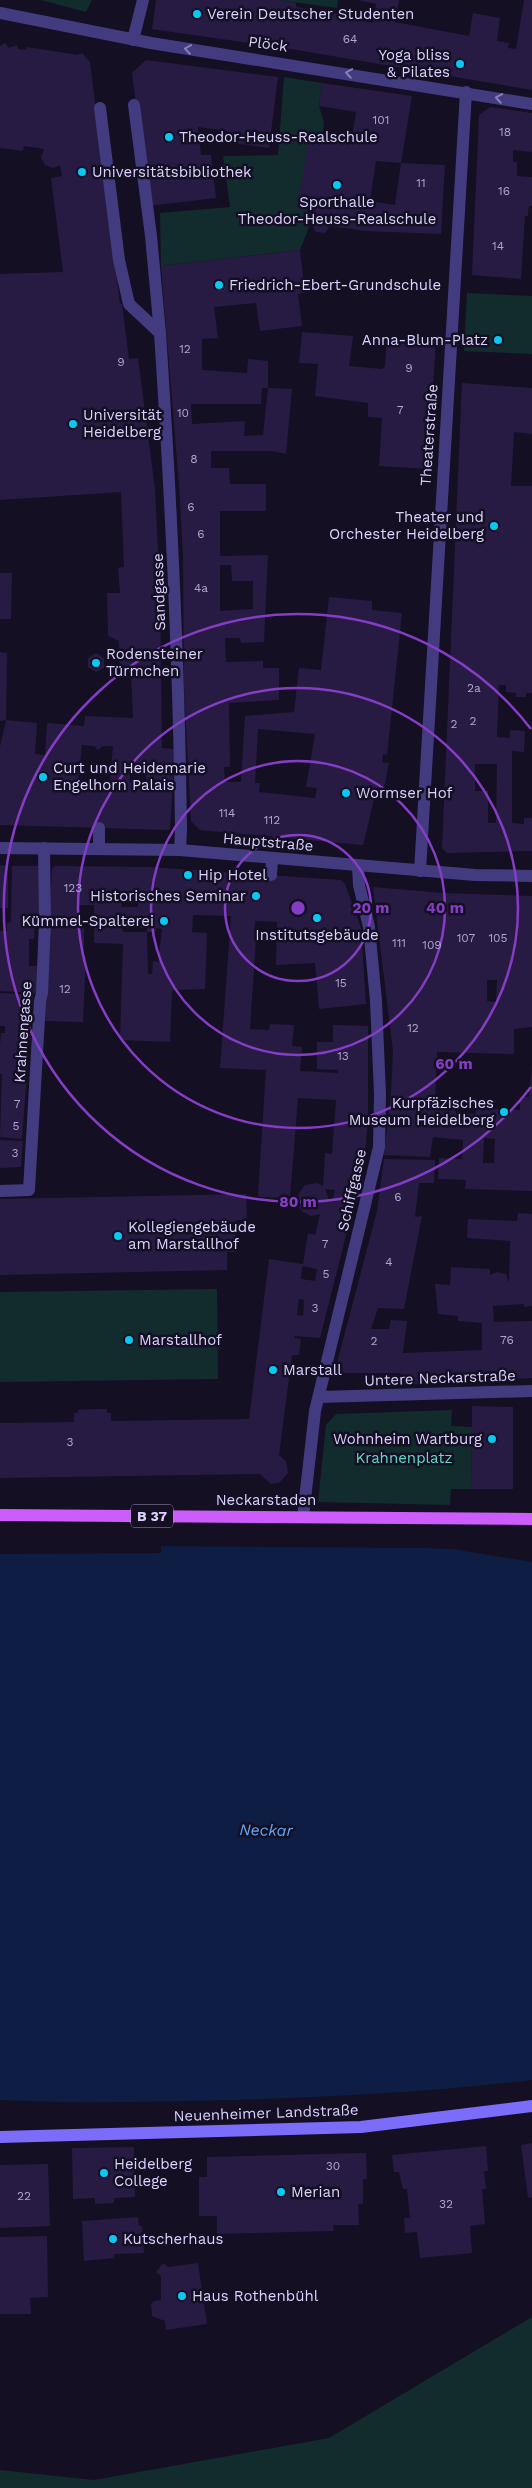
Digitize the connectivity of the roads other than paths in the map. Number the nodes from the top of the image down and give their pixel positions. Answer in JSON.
{"nodes":[{"id":1,"x":143,"y":0,"type":"edge"},
{"id":2,"x":0,"y":13,"type":"edge"},
{"id":3,"x":133,"y":40,"type":"junction"},
{"id":4,"x":466,"y":92,"type":"junction"},
{"id":5,"x":532,"y":104,"type":"edge"},
{"id":6,"x":134,"y":105,"type":"dead end"},
{"id":7,"x":100,"y":108,"type":"dead end"},
{"id":8,"x":160,"y":333,"type":"junction"},
{"id":9,"x":99,"y":828,"type":"dead end"},
{"id":10,"x":0,"y":848,"type":"edge"},
{"id":11,"x":44,"y":848,"type":"junction"},
{"id":12,"x":99,"y":848,"type":"junction"},
{"id":13,"x":180,"y":850,"type":"junction"},
{"id":14,"x":272,"y":860,"type":"junction"},
{"id":15,"x":358,"y":867,"type":"junction"},
{"id":16,"x":420,"y":871,"type":"junction"},
{"id":17,"x":271,"y":875,"type":"dead end"},
{"id":18,"x":532,"y":876,"type":"edge"},
{"id":19,"x":0,"y":1191,"type":"edge"},
{"id":20,"x":532,"y":1391,"type":"edge"},
{"id":21,"x":319,"y":1397,"type":"junction"},
{"id":22,"x":0,"y":1515,"type":"edge"},
{"id":23,"x":303,"y":1517,"type":"junction"},
{"id":24,"x":532,"y":1519,"type":"edge"},
{"id":25,"x":532,"y":2106,"type":"edge"},
{"id":26,"x":0,"y":2137,"type":"edge"}],
"edges":[{"from":1,"to":3,"type":"street"},
{"from":2,"to":3,"type":"street","name":"Plöck"},
{"from":4,"to":3,"type":"street","name":"Plöck","one_way":true},
{"from":5,"to":4,"type":"street","name":"Plöck","one_way":true},
{"from":4,"to":16,"type":"street","name":"Theaterstraße"},
{"from":6,"to":8,"type":"street","name":"Sandgasse"},
{"from":7,"to":8,"type":"street"},
{"from":8,"to":13,"type":"street","name":"Sandgasse"},
{"from":9,"to":12,"type":"street"},
{"from":10,"to":11,"type":"street","name":"Hauptstraße"},
{"from":11,"to":12,"type":"street","name":"Hauptstraße"},
{"from":11,"to":19,"type":"street","name":"Krahnengasse"},
{"from":12,"to":13,"type":"street","name":"Hauptstraße"},
{"from":13,"to":14,"type":"street","name":"Hauptstraße"},
{"from":14,"to":15,"type":"street","name":"Hauptstraße"},
{"from":14,"to":17,"type":"street"},
{"from":15,"to":16,"type":"street","name":"Hauptstraße"},
{"from":15,"to":21,"type":"street","name":"Schiffgasse"},
{"from":16,"to":18,"type":"street","name":"Hauptstraße"},
{"from":20,"to":21,"type":"street","name":"Untere Neckarstraße"},
{"from":21,"to":23,"type":"street","name":"Schiffgasse"},
{"from":22,"to":23,"type":"main road","name":"Neckarstaden","number":"B 37"},
{"from":23,"to":24,"type":"main road","name":"Neckarstaden","number":"B 37"},
{"from":25,"to":26,"type":"main road","name":"Neuenheimer Landstraße"}]}
